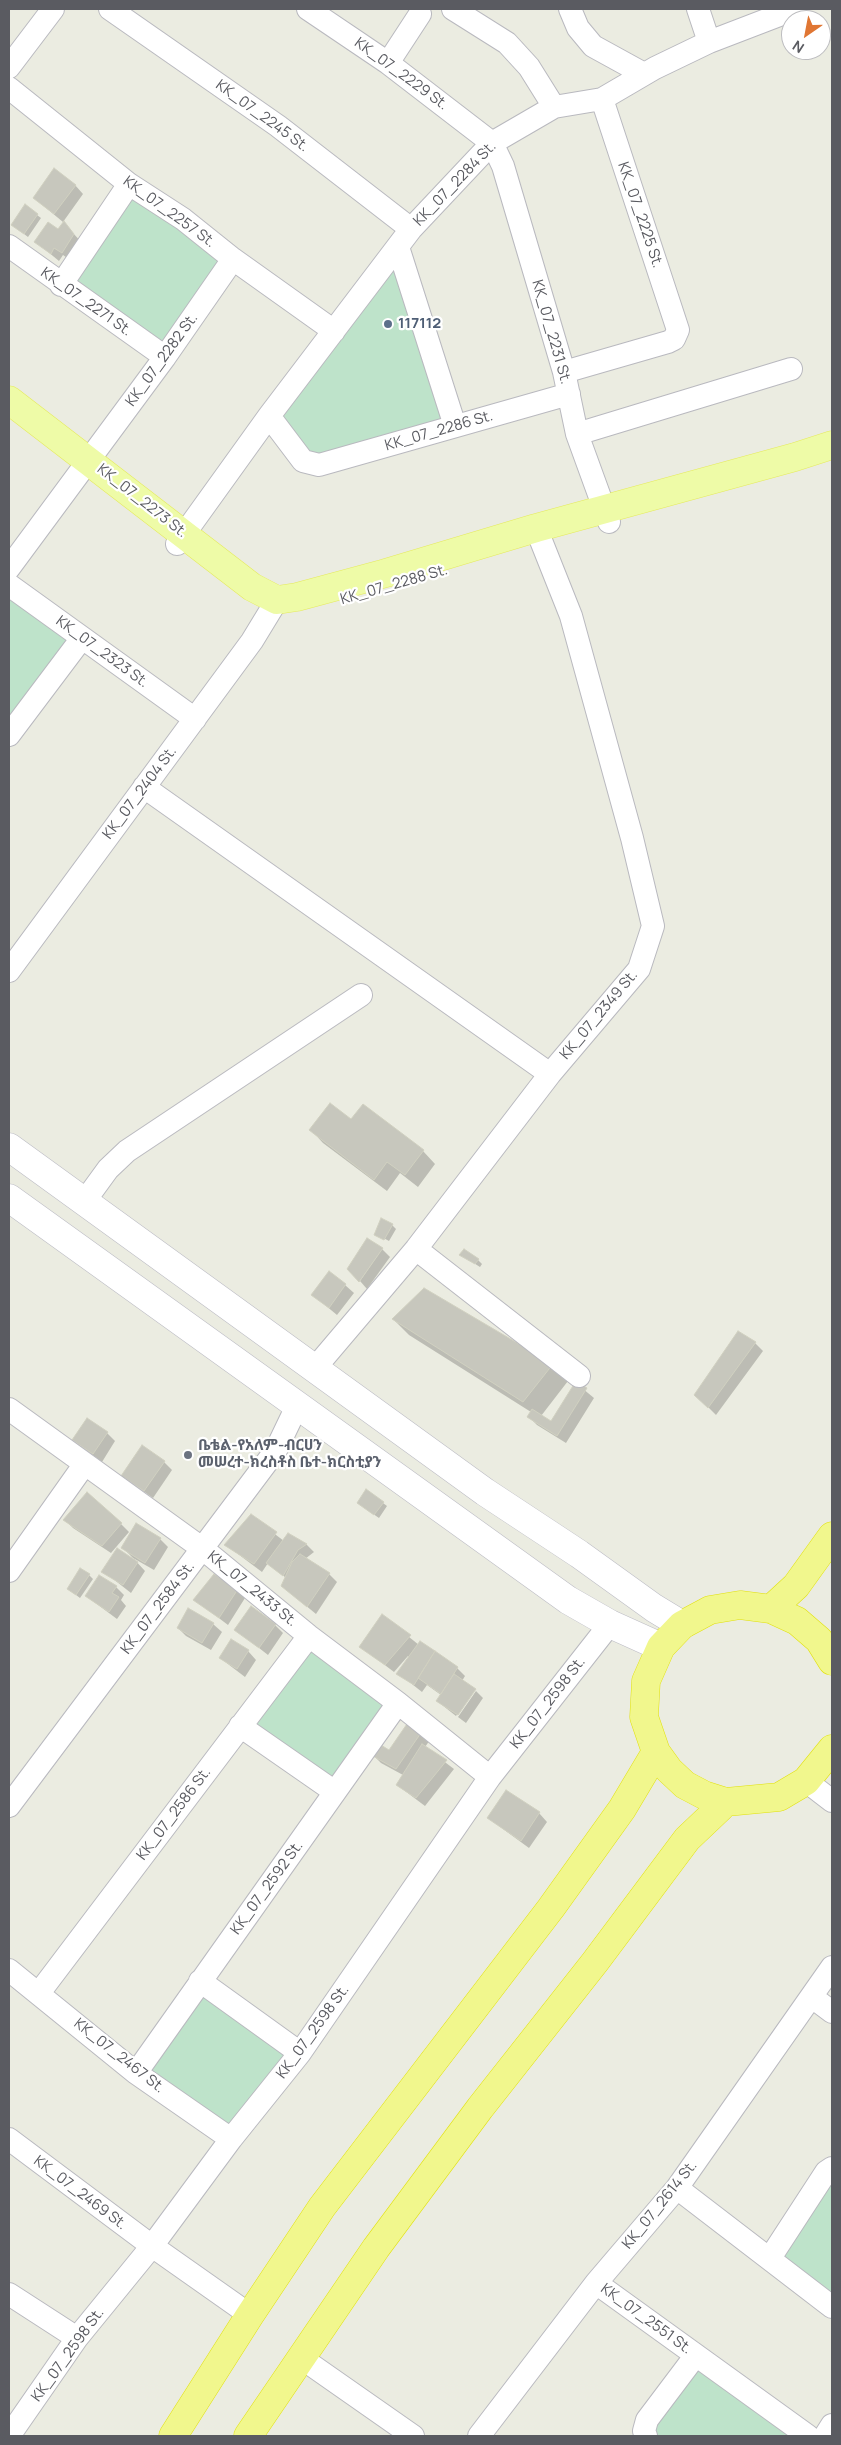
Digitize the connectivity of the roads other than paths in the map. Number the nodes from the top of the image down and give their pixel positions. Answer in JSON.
{"nodes":[{"id":1,"x":53,"y":9,"type":"edge"},
{"id":2,"x":110,"y":9,"type":"edge"},
{"id":3,"x":308,"y":9,"type":"edge"},
{"id":4,"x":453,"y":9,"type":"edge"},
{"id":5,"x":570,"y":9,"type":"edge"},
{"id":6,"x":698,"y":9,"type":"edge"},
{"id":7,"x":795,"y":9,"type":"edge"},
{"id":8,"x":420,"y":14,"type":"dead end"},
{"id":9,"x":709,"y":42,"type":"junction"},
{"id":10,"x":388,"y":63,"type":"junction"},
{"id":11,"x":9,"y":67,"type":"edge"},
{"id":12,"x":644,"y":74,"type":"junction"},
{"id":13,"x":9,"y":88,"type":"edge"},
{"id":14,"x":602,"y":99,"type":"junction"},
{"id":15,"x":554,"y":107,"type":"junction"},
{"id":16,"x":492,"y":143,"type":"junction"},
{"id":17,"x":129,"y":184,"type":"junction"},
{"id":18,"x":404,"y":238,"type":"junction"},
{"id":19,"x":9,"y":246,"type":"edge"},
{"id":20,"x":233,"y":259,"type":"junction"},
{"id":21,"x":61,"y":285,"type":"junction"},
{"id":22,"x":334,"y":331,"type":"junction"},
{"id":23,"x":164,"y":357,"type":"junction"},
{"id":24,"x":791,"y":369,"type":"dead end"},
{"id":25,"x":564,"y":372,"type":"junction"},
{"id":26,"x":569,"y":394,"type":"junction"},
{"id":27,"x":9,"y":400,"type":"edge"},
{"id":28,"x":269,"y":416,"type":"junction"},
{"id":29,"x":9,"y":418,"type":"edge"},
{"id":30,"x":455,"y":426,"type":"junction"},
{"id":31,"x":577,"y":434,"type":"junction"},
{"id":32,"x":832,"y":445,"type":"edge"},
{"id":33,"x":832,"y":460,"type":"edge"},
{"id":34,"x":85,"y":464,"type":"junction"},
{"id":35,"x":607,"y":515,"type":"junction"},
{"id":36,"x":539,"y":536,"type":"junction"},
{"id":37,"x":181,"y":539,"type":"junction"},
{"id":38,"x":9,"y":568,"type":"edge"},
{"id":39,"x":9,"y":585,"type":"edge"},
{"id":40,"x":274,"y":607,"type":"junction"},
{"id":41,"x":82,"y":638,"type":"junction"},
{"id":42,"x":196,"y":719,"type":"junction"},
{"id":43,"x":9,"y":735,"type":"edge"},
{"id":44,"x":144,"y":787,"type":"junction"},
{"id":45,"x":11,"y":961,"type":"edge"},
{"id":46,"x":361,"y":995,"type":"dead end"},
{"id":47,"x":550,"y":1074,"type":"junction"},
{"id":48,"x":9,"y":1147,"type":"edge"},
{"id":49,"x":9,"y":1198,"type":"edge"},
{"id":50,"x":84,"y":1202,"type":"junction"},
{"id":51,"x":416,"y":1250,"type":"junction"},
{"id":52,"x":315,"y":1368,"type":"junction"},
{"id":53,"x":579,"y":1376,"type":"dead end"},
{"id":54,"x":298,"y":1404,"type":"junction"},
{"id":55,"x":9,"y":1409,"type":"edge"},
{"id":56,"x":84,"y":1465,"type":"junction"},
{"id":57,"x":832,"y":1536,"type":"edge"},
{"id":58,"x":203,"y":1549,"type":"junction"},
{"id":59,"x":12,"y":1560,"type":"edge"},
{"id":60,"x":771,"y":1609,"type":"junction"},
{"id":61,"x":610,"y":1624,"type":"junction"},
{"id":62,"x":682,"y":1625,"type":"junction"},
{"id":63,"x":309,"y":1636,"type":"junction"},
{"id":64,"x":661,"y":1648,"type":"junction"},
{"id":65,"x":832,"y":1661,"type":"edge"},
{"id":66,"x":398,"y":1703,"type":"junction"},
{"id":67,"x":240,"y":1726,"type":"junction"},
{"id":68,"x":832,"y":1749,"type":"edge"},
{"id":69,"x":656,"y":1752,"type":"junction"},
{"id":70,"x":490,"y":1777,"type":"junction"},
{"id":71,"x":806,"y":1781,"type":"junction"},
{"id":72,"x":335,"y":1792,"type":"junction"},
{"id":73,"x":832,"y":1801,"type":"edge"},
{"id":74,"x":726,"y":1802,"type":"junction"},
{"id":75,"x":9,"y":1806,"type":"edge"},
{"id":76,"x":832,"y":1967,"type":"edge"},
{"id":77,"x":9,"y":1970,"type":"edge"},
{"id":78,"x":200,"y":1981,"type":"junction"},
{"id":79,"x":39,"y":1993,"type":"junction"},
{"id":80,"x":812,"y":1997,"type":"junction"},
{"id":81,"x":832,"y":2012,"type":"edge"},
{"id":82,"x":300,"y":2053,"type":"junction"},
{"id":83,"x":136,"y":2073,"type":"junction"},
{"id":84,"x":9,"y":2139,"type":"edge"},
{"id":85,"x":231,"y":2139,"type":"junction"},
{"id":86,"x":832,"y":2168,"type":"edge"},
{"id":87,"x":677,"y":2188,"type":"junction"},
{"id":88,"x":152,"y":2246,"type":"junction"},
{"id":89,"x":770,"y":2258,"type":"junction"},
{"id":90,"x":596,"y":2283,"type":"junction"},
{"id":91,"x":9,"y":2294,"type":"edge"},
{"id":92,"x":832,"y":2307,"type":"edge"},
{"id":93,"x":250,"y":2315,"type":"junction"},
{"id":94,"x":77,"y":2338,"type":"junction"},
{"id":95,"x":696,"y":2355,"type":"junction"},
{"id":96,"x":300,"y":2357,"type":"junction"},
{"id":97,"x":832,"y":2425,"type":"edge"},
{"id":98,"x":645,"y":2434,"type":"edge"},
{"id":99,"x":9,"y":2436,"type":"edge"},
{"id":100,"x":173,"y":2436,"type":"edge"},
{"id":101,"x":248,"y":2436,"type":"edge"},
{"id":102,"x":413,"y":2436,"type":"edge"},
{"id":103,"x":480,"y":2436,"type":"edge"},
{"id":104,"x":808,"y":2436,"type":"edge"},
{"id":105,"x":825,"y":2436,"type":"edge"}],
"edges":[{"from":1,"to":11,"type":"street"},
{"from":2,"to":18,"type":"street","name":"KK_07_2245 St."},
{"from":3,"to":10,"type":"street","name":"KK_07_2229 St."},
{"from":4,"to":15,"type":"street"},
{"from":5,"to":12,"type":"street"},
{"from":6,"to":9,"type":"street"},
{"from":7,"to":9,"type":"street","name":"KK_07_2284 St."},
{"from":8,"to":10,"type":"street"},
{"from":9,"to":12,"type":"street","name":"KK_07_2284 St."},
{"from":10,"to":16,"type":"street","name":"KK_07_2229 St."},
{"from":12,"to":14,"type":"street","name":"KK_07_2284 St."},
{"from":13,"to":17,"type":"street","name":"KK_07_2257 St."},
{"from":14,"to":15,"type":"street","name":"KK_07_2284 St."},
{"from":14,"to":25,"type":"street","name":"KK_07_2225 St."},
{"from":15,"to":16,"type":"street","name":"KK_07_2284 St."},
{"from":16,"to":18,"type":"street","name":"KK_07_2284 St."},
{"from":16,"to":25,"type":"street","name":"KK_07_2231 St."},
{"from":17,"to":20,"type":"street","name":"KK_07_2257 St."},
{"from":17,"to":21,"type":"street"},
{"from":18,"to":22,"type":"street","name":"KK_07_2284 St."},
{"from":18,"to":30,"type":"street"},
{"from":19,"to":21,"type":"street","name":"KK_07_2271 St."},
{"from":20,"to":22,"type":"street","name":"KK_07_2257 St."},
{"from":20,"to":23,"type":"street","name":"KK_07_2282 St."},
{"from":21,"to":23,"type":"street","name":"KK_07_2271 St."},
{"from":22,"to":28,"type":"street","name":"KK_07_2284 St."},
{"from":23,"to":34,"type":"street","name":"KK_07_2282 St."},
{"from":24,"to":31,"type":"street"},
{"from":25,"to":26,"type":"street","name":"KK_07_2231 St."},
{"from":26,"to":30,"type":"street","name":"KK_07_2286 St."},
{"from":26,"to":31,"type":"street","name":"KK_07_2231 St."},
{"from":27,"to":34,"type":"main road","name":"KK_07_2273 St."},
{"from":28,"to":30,"type":"street","name":"KK_07_2286 St."},
{"from":28,"to":37,"type":"street","name":"KK_07_2284 St."},
{"from":29,"to":34,"type":"main road"},
{"from":31,"to":35,"type":"street","name":"KK_07_2231 St."},
{"from":32,"to":35,"type":"main road","name":"KK_07_2288 St."},
{"from":33,"to":35,"type":"main road","name":"KK_07_2288 St."},
{"from":34,"to":37,"type":"main road","name":"KK_07_2273 St."},
{"from":34,"to":38,"type":"street","name":"KK_07_2282 St."},
{"from":35,"to":36,"type":"main road","name":"KK_07_2288 St."},
{"from":36,"to":40,"type":"main road","name":"KK_07_2288 St."},
{"from":36,"to":47,"type":"street","name":"KK_07_2349 St."},
{"from":37,"to":40,"type":"main road","name":"KK_07_2273 St."},
{"from":39,"to":41,"type":"street","name":"KK_07_2323 St."},
{"from":40,"to":42,"type":"street","name":"KK_07_2404 St."},
{"from":41,"to":42,"type":"street","name":"KK_07_2323 St."},
{"from":41,"to":43,"type":"street"},
{"from":42,"to":44,"type":"street","name":"KK_07_2404 St."},
{"from":44,"to":45,"type":"street","name":"KK_07_2404 St."},
{"from":44,"to":47,"type":"street"},
{"from":46,"to":50,"type":"street"},
{"from":47,"to":51,"type":"street","name":"KK_07_2349 St."},
{"from":48,"to":50,"type":"street"},
{"from":49,"to":54,"type":"street"},
{"from":50,"to":52,"type":"street"},
{"from":51,"to":52,"type":"street","name":"KK_07_2349 St."},
{"from":51,"to":53,"type":"street"},
{"from":52,"to":62,"type":"street"},
{"from":54,"to":58,"type":"street","name":"KK_07_2584 St."},
{"from":54,"to":61,"type":"street"},
{"from":55,"to":56,"type":"street","name":"KK_07_2433 St."},
{"from":56,"to":58,"type":"street","name":"KK_07_2433 St."},
{"from":56,"to":59,"type":"street"},
{"from":57,"to":60,"type":"highway"},
{"from":58,"to":63,"type":"street","name":"KK_07_2433 St."},
{"from":58,"to":75,"type":"street","name":"KK_07_2584 St."},
{"from":60,"to":62,"type":"highway"},
{"from":60,"to":65,"type":"highway"},
{"from":61,"to":64,"type":"street"},
{"from":61,"to":70,"type":"street","name":"KK_07_2598 St."},
{"from":62,"to":64,"type":"highway"},
{"from":63,"to":66,"type":"street","name":"KK_07_2433 St."},
{"from":63,"to":67,"type":"street","name":"KK_07_2586 St."},
{"from":64,"to":69,"type":"highway"},
{"from":66,"to":70,"type":"street","name":"KK_07_2433 St."},
{"from":66,"to":72,"type":"street","name":"KK_07_2592 St."},
{"from":67,"to":72,"type":"street"},
{"from":67,"to":79,"type":"street","name":"KK_07_2586 St."},
{"from":68,"to":71,"type":"highway"},
{"from":69,"to":74,"type":"highway"},
{"from":69,"to":93,"type":"highway"},
{"from":70,"to":82,"type":"street","name":"KK_07_2598 St."},
{"from":71,"to":73,"type":"street"},
{"from":71,"to":74,"type":"highway"},
{"from":72,"to":78,"type":"street","name":"KK_07_2592 St."},
{"from":74,"to":96,"type":"highway"},
{"from":76,"to":80,"type":"street","name":"KK_07_2614 St."},
{"from":77,"to":79,"type":"street","name":"KK_07_2467 St."},
{"from":78,"to":82,"type":"street"},
{"from":78,"to":83,"type":"street","name":"KK_07_2592 St."},
{"from":79,"to":83,"type":"street","name":"KK_07_2467 St."},
{"from":80,"to":81,"type":"street"},
{"from":80,"to":87,"type":"street","name":"KK_07_2614 St."},
{"from":82,"to":85,"type":"street","name":"KK_07_2598 St."},
{"from":83,"to":85,"type":"street","name":"KK_07_2467 St."},
{"from":84,"to":88,"type":"street","name":"KK_07_2469 St."},
{"from":85,"to":88,"type":"street","name":"KK_07_2598 St."},
{"from":86,"to":89,"type":"street"},
{"from":87,"to":89,"type":"street"},
{"from":87,"to":90,"type":"street","name":"KK_07_2614 St."},
{"from":88,"to":93,"type":"street","name":"KK_07_2469 St."},
{"from":88,"to":94,"type":"street","name":"KK_07_2598 St."},
{"from":89,"to":92,"type":"street"},
{"from":90,"to":95,"type":"street","name":"KK_07_2551 St."},
{"from":90,"to":103,"type":"street","name":"KK_07_2614 St."},
{"from":91,"to":94,"type":"street"},
{"from":93,"to":100,"type":"highway"},
{"from":94,"to":99,"type":"street","name":"KK_07_2598 St."},
{"from":95,"to":98,"type":"street","name":"KK_07_2551 St."},
{"from":95,"to":104,"type":"street","name":"KK_07_2551 St."},
{"from":96,"to":101,"type":"highway"},
{"from":96,"to":102,"type":"street"},
{"from":97,"to":105,"type":"street"}]}
